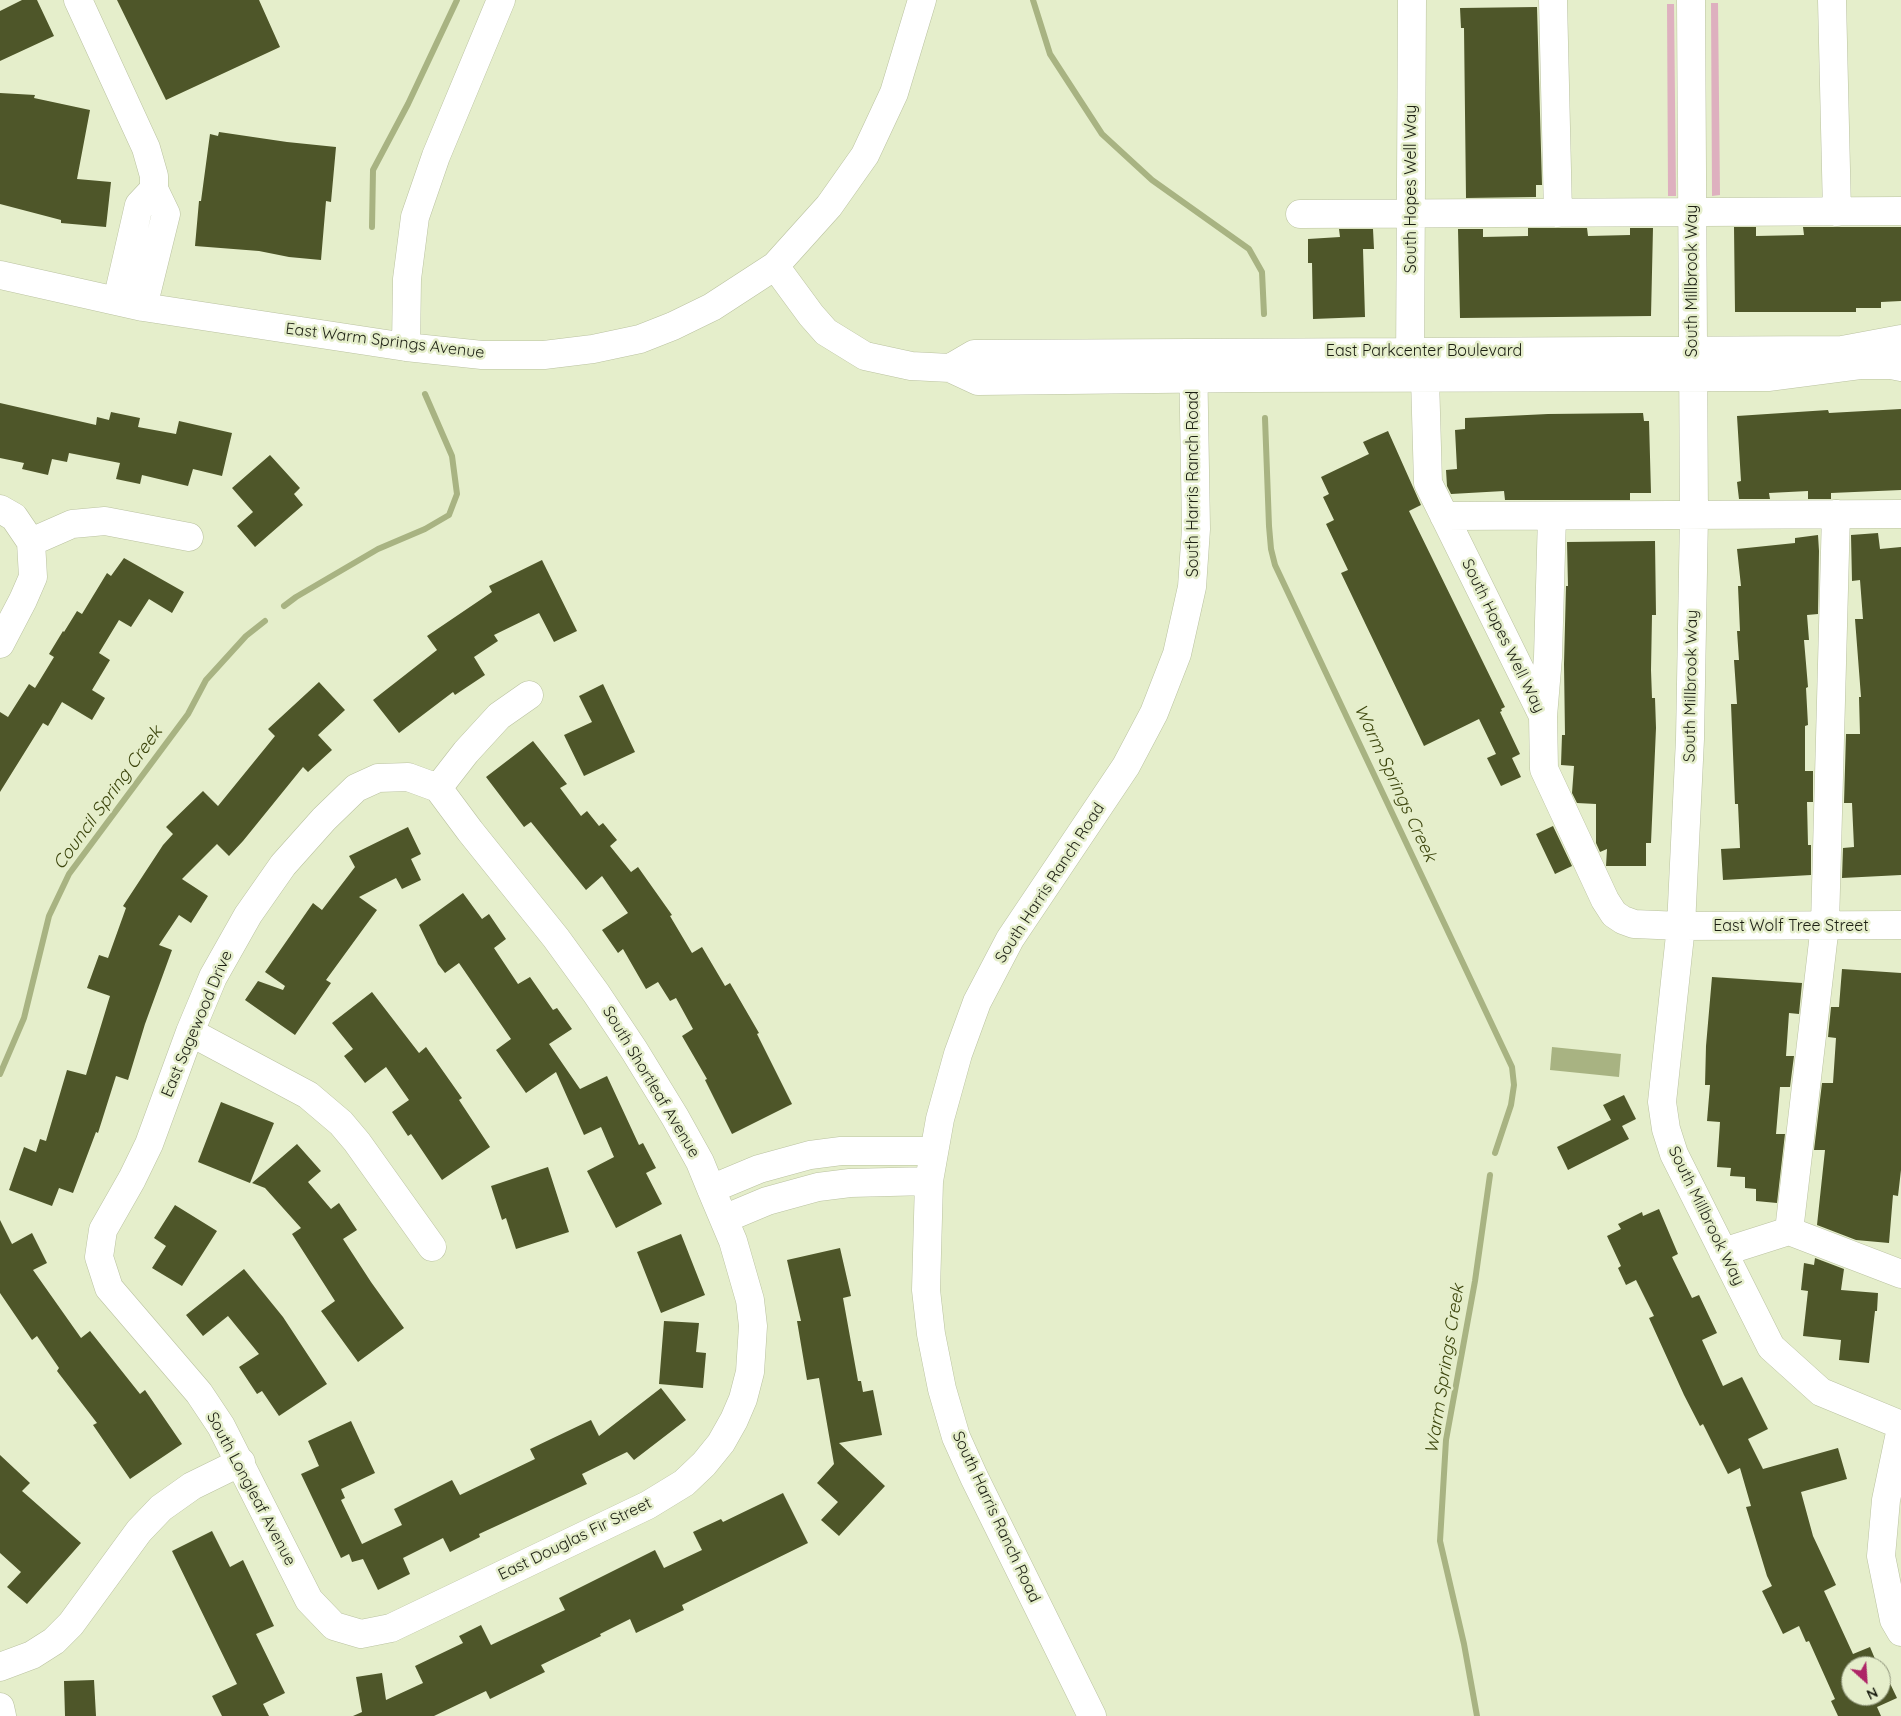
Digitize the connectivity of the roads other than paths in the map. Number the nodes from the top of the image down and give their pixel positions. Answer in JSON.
{"nodes":[{"id":1,"x":78,"y":0,"type":"edge"},
{"id":2,"x":501,"y":0,"type":"edge"},
{"id":3,"x":922,"y":0,"type":"edge"},
{"id":4,"x":1412,"y":0,"type":"edge"},
{"id":5,"x":1553,"y":0,"type":"edge"},
{"id":6,"x":1692,"y":0,"type":"edge"},
{"id":7,"x":1832,"y":0,"type":"edge"},
{"id":8,"x":1901,"y":211,"type":"edge"},
{"id":9,"x":1692,"y":212,"type":"junction"},
{"id":10,"x":1837,"y":212,"type":"junction"},
{"id":11,"x":1411,"y":213,"type":"junction"},
{"id":12,"x":1558,"y":213,"type":"junction"},
{"id":13,"x":1300,"y":214,"type":"dead end"},
{"id":14,"x":775,"y":266,"type":"junction"},
{"id":15,"x":0,"y":275,"type":"edge"},
{"id":16,"x":130,"y":304,"type":"junction"},
{"id":17,"x":1901,"y":339,"type":"edge"},
{"id":18,"x":406,"y":347,"type":"junction"},
{"id":19,"x":1692,"y":350,"type":"junction"},
{"id":20,"x":1193,"y":366,"type":"junction"},
{"id":21,"x":1901,"y":367,"type":"edge"},
{"id":22,"x":1415,"y":369,"type":"junction"},
{"id":23,"x":1693,"y":377,"type":"junction"},
{"id":24,"x":0,"y":509,"type":"edge"},
{"id":25,"x":1836,"y":514,"type":"junction"},
{"id":26,"x":1901,"y":514,"type":"edge"},
{"id":27,"x":1694,"y":515,"type":"junction"},
{"id":28,"x":1444,"y":516,"type":"junction"},
{"id":29,"x":1552,"y":516,"type":"junction"},
{"id":30,"x":189,"y":537,"type":"dead end"},
{"id":31,"x":31,"y":542,"type":"junction"},
{"id":32,"x":0,"y":644,"type":"edge"},
{"id":33,"x":529,"y":695,"type":"dead end"},
{"id":34,"x":1543,"y":716,"type":"junction"},
{"id":35,"x":438,"y":788,"type":"junction"},
{"id":36,"x":1826,"y":925,"type":"junction"},
{"id":37,"x":1901,"y":925,"type":"edge"},
{"id":38,"x":1681,"y":926,"type":"junction"},
{"id":39,"x":190,"y":1032,"type":"junction"},
{"id":40,"x":933,"y":1150,"type":"junction"},
{"id":41,"x":929,"y":1181,"type":"junction"},
{"id":42,"x":711,"y":1188,"type":"junction"},
{"id":43,"x":724,"y":1219,"type":"junction"},
{"id":44,"x":1788,"y":1231,"type":"junction"},
{"id":45,"x":432,"y":1247,"type":"dead end"},
{"id":46,"x":1723,"y":1252,"type":"junction"},
{"id":47,"x":99,"y":1257,"type":"joint"},
{"id":48,"x":1901,"y":1274,"type":"edge"},
{"id":49,"x":734,"y":1420,"type":"joint"},
{"id":50,"x":1901,"y":1426,"type":"edge"},
{"id":51,"x":241,"y":1462,"type":"junction"},
{"id":52,"x":391,"y":1628,"type":"joint"},
{"id":53,"x":1901,"y":1632,"type":"edge"},
{"id":54,"x":0,"y":1667,"type":"edge"},
{"id":55,"x":0,"y":1707,"type":"edge"},
{"id":56,"x":2,"y":1716,"type":"edge"},
{"id":57,"x":1092,"y":1716,"type":"edge"}],
"edges":[{"from":1,"to":16,"type":"street"},
{"from":2,"to":18,"type":"street"},
{"from":3,"to":14,"type":"street","name":"East Warm Springs Avenue"},
{"from":4,"to":11,"type":"street","name":"South Hopes Well Way"},
{"from":5,"to":12,"type":"street"},
{"from":6,"to":9,"type":"street","name":"South Millbrook Way"},
{"from":7,"to":10,"type":"street"},
{"from":8,"to":10,"type":"street"},
{"from":9,"to":10,"type":"street"},
{"from":9,"to":12,"type":"street"},
{"from":9,"to":19,"type":"street","name":"South Millbrook Way"},
{"from":11,"to":12,"type":"street"},
{"from":11,"to":13,"type":"street"},
{"from":11,"to":22,"type":"street","name":"South Hopes Well Way"},
{"from":14,"to":18,"type":"street","name":"East Warm Springs Avenue"},
{"from":14,"to":20,"type":"street","name":"East Parkcenter Boulevard"},
{"from":15,"to":16,"type":"street","name":"East Warm Springs Avenue"},
{"from":16,"to":18,"type":"street","name":"East Warm Springs Avenue"},
{"from":17,"to":19,"type":"street","name":"East Parkcenter Boulevard"},
{"from":19,"to":22,"type":"street","name":"East Parkcenter Boulevard"},
{"from":19,"to":23,"type":"street","name":"South Millbrook Way"},
{"from":20,"to":22,"type":"street","name":"East Parkcenter Boulevard"},
{"from":20,"to":40,"type":"street","name":"South Harris Ranch Road"},
{"from":21,"to":23,"type":"street","name":"East Parkcenter Boulevard"},
{"from":22,"to":23,"type":"street","name":"East Parkcenter Boulevard"},
{"from":22,"to":28,"type":"street","name":"South Hopes Well Way"},
{"from":23,"to":27,"type":"street","name":"South Millbrook Way"},
{"from":24,"to":31,"type":"street"},
{"from":25,"to":26,"type":"street"},
{"from":25,"to":27,"type":"street"},
{"from":25,"to":36,"type":"street"},
{"from":27,"to":29,"type":"street"},
{"from":27,"to":38,"type":"street","name":"South Millbrook Way"},
{"from":28,"to":29,"type":"street"},
{"from":28,"to":34,"type":"street","name":"South Hopes Well Way"},
{"from":29,"to":34,"type":"street"},
{"from":30,"to":31,"type":"street"},
{"from":31,"to":32,"type":"street"},
{"from":33,"to":35,"type":"street"},
{"from":34,"to":38,"type":"street","name":"South Hopes Well Way"},
{"from":35,"to":39,"type":"street","name":"East Sagewood Drive"},
{"from":35,"to":42,"type":"street","name":"South Shortleaf Avenue"},
{"from":36,"to":37,"type":"street","name":"East Wolf Tree Street"},
{"from":36,"to":38,"type":"street","name":"East Wolf Tree Street"},
{"from":36,"to":44,"type":"street"},
{"from":38,"to":46,"type":"street","name":"South Millbrook Way"},
{"from":39,"to":45,"type":"street"},
{"from":39,"to":47,"type":"street","name":"East Sagewood Drive"},
{"from":40,"to":41,"type":"street","name":"South Harris Ranch Road"},
{"from":40,"to":42,"type":"street"},
{"from":41,"to":43,"type":"street"},
{"from":41,"to":57,"type":"street","name":"South Harris Ranch Road"},
{"from":42,"to":43,"type":"street","name":"South Shortleaf Avenue"},
{"from":43,"to":49,"type":"street","name":"South Shortleaf Avenue"},
{"from":44,"to":46,"type":"street"},
{"from":44,"to":48,"type":"street"},
{"from":46,"to":50,"type":"street","name":"South Millbrook Way"},
{"from":47,"to":51,"type":"street","name":"South Longleaf Avenue"},
{"from":49,"to":52,"type":"street","name":"East Douglas Fir Street"},
{"from":50,"to":53,"type":"street"},
{"from":51,"to":52,"type":"street","name":"South Longleaf Avenue"},
{"from":51,"to":54,"type":"street"},
{"from":55,"to":56,"type":"street"}]}
